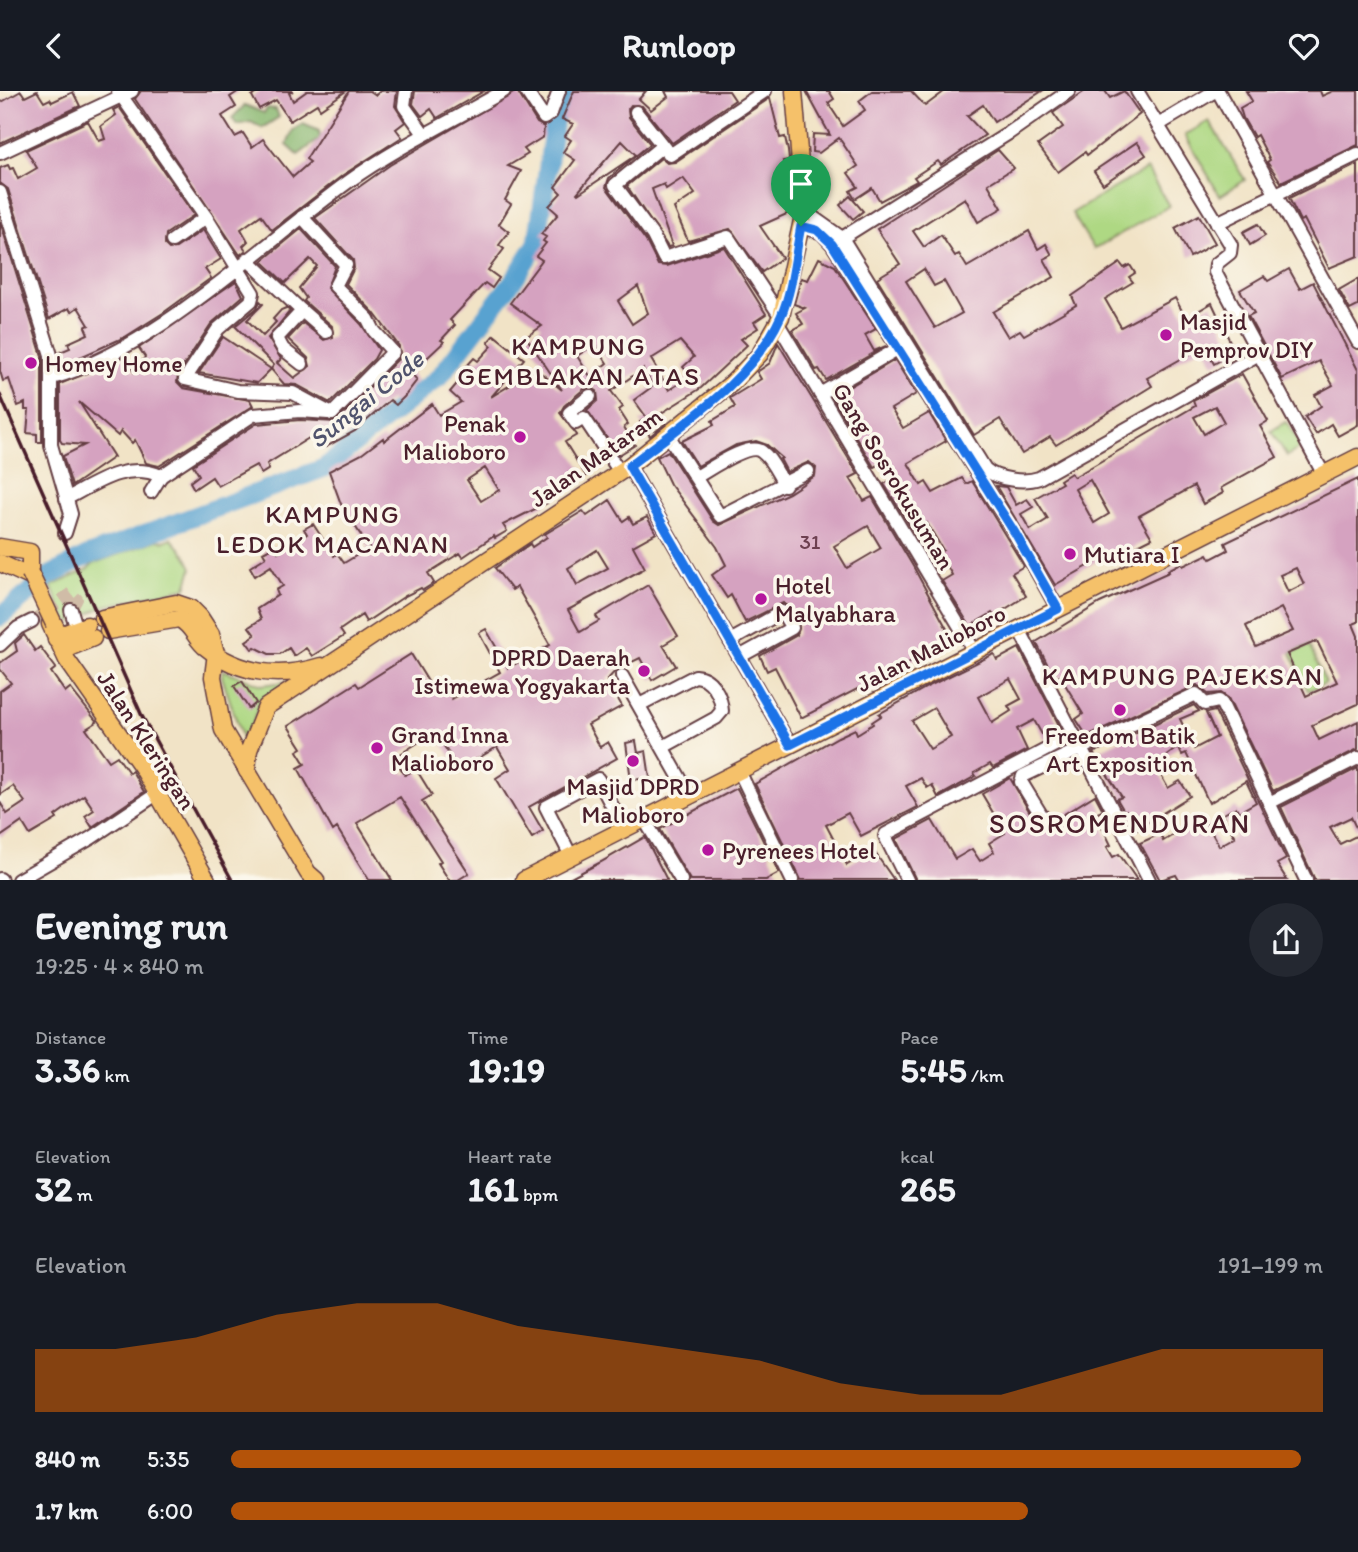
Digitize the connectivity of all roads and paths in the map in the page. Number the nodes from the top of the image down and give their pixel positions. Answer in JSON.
{"nodes":[{"id":1,"x":405,"y":91,"type":"edge"},
{"id":2,"x":504,"y":91,"type":"edge"},
{"id":3,"x":526,"y":91,"type":"edge"},
{"id":4,"x":559,"y":91,"type":"edge"},
{"id":5,"x":765,"y":91,"type":"edge"},
{"id":6,"x":794,"y":91,"type":"edge"},
{"id":7,"x":1069,"y":91,"type":"edge"},
{"id":8,"x":1137,"y":91,"type":"edge"},
{"id":9,"x":1216,"y":91,"type":"edge"},
{"id":10,"x":124,"y":93,"type":"edge"},
{"id":11,"x":636,"y":112,"type":"dead end"},
{"id":12,"x":1158,"y":125,"type":"junction"},
{"id":13,"x":424,"y":134,"type":"junction"},
{"id":14,"x":662,"y":147,"type":"junction"},
{"id":15,"x":0,"y":153,"type":"edge"},
{"id":16,"x":1358,"y":154,"type":"edge"},
{"id":17,"x":0,"y":192,"type":"edge"},
{"id":18,"x":1276,"y":195,"type":"junction"},
{"id":19,"x":206,"y":217,"type":"junction"},
{"id":20,"x":302,"y":217,"type":"junction"},
{"id":21,"x":803,"y":218,"type":"junction"},
{"id":22,"x":1217,"y":223,"type":"junction"},
{"id":23,"x":839,"y":235,"type":"junction"},
{"id":24,"x":172,"y":241,"type":"dead end"},
{"id":25,"x":242,"y":263,"type":"junction"},
{"id":26,"x":302,"y":311,"type":"junction"},
{"id":27,"x":779,"y":319,"type":"junction"},
{"id":28,"x":326,"y":333,"type":"dead end"},
{"id":29,"x":1358,"y":342,"type":"edge"},
{"id":30,"x":900,"y":348,"type":"junction"},
{"id":31,"x":1259,"y":354,"type":"junction"},
{"id":32,"x":302,"y":365,"type":"dead end"},
{"id":33,"x":52,"y":378,"type":"junction"},
{"id":34,"x":820,"y":394,"type":"junction"},
{"id":35,"x":590,"y":396,"type":"dead end"},
{"id":36,"x":332,"y":414,"type":"junction"},
{"id":37,"x":668,"y":435,"type":"junction"},
{"id":38,"x":1358,"y":457,"type":"edge"},
{"id":39,"x":624,"y":469,"type":"junction"},
{"id":40,"x":808,"y":471,"type":"dead end"},
{"id":41,"x":1324,"y":475,"type":"junction"},
{"id":42,"x":161,"y":476,"type":"junction"},
{"id":43,"x":696,"y":478,"type":"junction"},
{"id":44,"x":785,"y":485,"type":"junction"},
{"id":45,"x":152,"y":492,"type":"dead end"},
{"id":46,"x":66,"y":499,"type":"junction"},
{"id":47,"x":65,"y":533,"type":"dead end"},
{"id":48,"x":0,"y":547,"type":"edge"},
{"id":49,"x":0,"y":563,"type":"edge"},
{"id":50,"x":29,"y":575,"type":"junction"},
{"id":51,"x":1054,"y":603,"type":"junction"},
{"id":52,"x":71,"y":610,"type":"tunnel mouth"},
{"id":53,"x":32,"y":621,"type":"tunnel mouth"},
{"id":54,"x":93,"y":628,"type":"junction"},
{"id":55,"x":1019,"y":629,"type":"junction"},
{"id":56,"x":53,"y":630,"type":"junction"},
{"id":57,"x":730,"y":641,"type":"junction"},
{"id":58,"x":0,"y":646,"type":"edge"},
{"id":59,"x":975,"y":652,"type":"junction"},
{"id":60,"x":216,"y":653,"type":"junction"},
{"id":61,"x":739,"y":657,"type":"junction"},
{"id":62,"x":327,"y":664,"type":"junction"},
{"id":63,"x":622,"y":676,"type":"dead end"},
{"id":64,"x":639,"y":705,"type":"junction"},
{"id":65,"x":1077,"y":741,"type":"junction"},
{"id":66,"x":790,"y":745,"type":"junction"},
{"id":67,"x":663,"y":747,"type":"junction"},
{"id":68,"x":1358,"y":758,"type":"edge"},
{"id":69,"x":247,"y":771,"type":"junction"},
{"id":70,"x":739,"y":771,"type":"junction"},
{"id":71,"x":159,"y":793,"type":"junction"},
{"id":72,"x":690,"y":796,"type":"junction"},
{"id":73,"x":1269,"y":803,"type":"junction"},
{"id":74,"x":1042,"y":818,"type":"dead end"},
{"id":75,"x":644,"y":819,"type":"junction"},
{"id":76,"x":624,"y":829,"type":"junction"},
{"id":77,"x":572,"y":856,"type":"junction"},
{"id":78,"x":311,"y":878,"type":"edge"},
{"id":79,"x":678,"y":879,"type":"edge"},
{"id":80,"x":18,"y":880,"type":"edge"},
{"id":81,"x":207,"y":880,"type":"edge"},
{"id":82,"x":524,"y":880,"type":"edge"},
{"id":83,"x":792,"y":880,"type":"edge"},
{"id":84,"x":907,"y":880,"type":"edge"},
{"id":85,"x":1149,"y":880,"type":"edge"},
{"id":86,"x":1306,"y":880,"type":"edge"}],
"edges":[{"from":1,"to":13,"type":"street"},
{"from":2,"to":13,"type":"street"},
{"from":3,"to":4,"type":"street"},
{"from":5,"to":14,"type":"street"},
{"from":6,"to":21,"type":"main road","name":"Jalan Mataram"},
{"from":7,"to":23,"type":"street"},
{"from":8,"to":12,"type":"street"},
{"from":9,"to":12,"type":"street"},
{"from":9,"to":18,"type":"street"},
{"from":10,"to":15,"type":"street"},
{"from":10,"to":19,"type":"street"},
{"from":11,"to":14,"type":"street"},
{"from":12,"to":22,"type":"street"},
{"from":13,"to":20,"type":"street"},
{"from":14,"to":27,"type":"street","name":"Gang Sosrokusuman"},
{"from":16,"to":18,"type":"street"},
{"from":17,"to":33,"type":"street"},
{"from":18,"to":22,"type":"street"},
{"from":18,"to":29,"type":"street"},
{"from":19,"to":24,"type":"street"},
{"from":19,"to":25,"type":"street"},
{"from":20,"to":25,"type":"street"},
{"from":20,"to":36,"type":"street"},
{"from":21,"to":23,"type":"street"},
{"from":21,"to":27,"type":"main road","name":"Jalan Mataram"},
{"from":21,"to":30,"type":"street"},
{"from":22,"to":31,"type":"street"},
{"from":23,"to":31,"type":"street"},
{"from":25,"to":26,"type":"street"},
{"from":25,"to":33,"type":"street"},
{"from":25,"to":36,"type":"street"},
{"from":26,"to":28,"type":"street"},
{"from":26,"to":32,"type":"street"},
{"from":27,"to":34,"type":"street","name":"Gang Sosrokusuman"},
{"from":27,"to":37,"type":"main road","name":"Jalan Mataram"},
{"from":30,"to":34,"type":"street"},
{"from":30,"to":51,"type":"street"},
{"from":31,"to":41,"type":"street"},
{"from":33,"to":46,"type":"street"},
{"from":34,"to":59,"type":"street","name":"Gang Sosrokusuman"},
{"from":35,"to":39,"type":"street"},
{"from":36,"to":42,"type":"street"},
{"from":37,"to":39,"type":"main road","name":"Jalan Mataram"},
{"from":37,"to":43,"type":"street"},
{"from":38,"to":41,"type":"main road","name":"Jalan Malioboro"},
{"from":39,"to":57,"type":"street"},
{"from":39,"to":62,"type":"main road","name":"Jalan Mataram"},
{"from":40,"to":44,"type":"street"},
{"from":41,"to":51,"type":"main road","name":"Jalan Malioboro"},
{"from":42,"to":45,"type":"street"},
{"from":42,"to":46,"type":"street"},
{"from":43,"to":44,"type":"street"},
{"from":43,"to":44,"type":"street"},
{"from":46,"to":47,"type":"street"},
{"from":48,"to":50,"type":"main road","name":"Jalan Kleringan"},
{"from":49,"to":50,"type":"main road"},
{"from":50,"to":56,"type":"main road","name":"Jalan Kleringan","bridge":true},
{"from":51,"to":55,"type":"main road","name":"Jalan Malioboro"},
{"from":52,"to":54,"type":"street"},
{"from":53,"to":58,"type":"street"},
{"from":54,"to":56,"type":"main road"},
{"from":54,"to":60,"type":"main road","name":"Jalan Mataram"},
{"from":55,"to":59,"type":"main road","name":"Jalan Malioboro"},
{"from":55,"to":65,"type":"street"},
{"from":56,"to":71,"type":"main road","name":"Jalan Kleringan"},
{"from":57,"to":61,"type":"street"},
{"from":57,"to":61,"type":"street"},
{"from":59,"to":66,"type":"main road","name":"Jalan Malioboro"},
{"from":60,"to":62,"type":"main road","name":"Jalan Mataram"},
{"from":60,"to":69,"type":"main road"},
{"from":61,"to":66,"type":"street"},
{"from":62,"to":69,"type":"main road","name":"Jalan Mataram"},
{"from":63,"to":64,"type":"street"},
{"from":64,"to":67,"type":"street"},
{"from":64,"to":67,"type":"street"},
{"from":65,"to":73,"type":"street"},
{"from":65,"to":74,"type":"street"},
{"from":65,"to":84,"type":"street"},
{"from":65,"to":85,"type":"street"},
{"from":66,"to":70,"type":"main road","name":"Jalan Malioboro"},
{"from":67,"to":72,"type":"street"},
{"from":68,"to":73,"type":"street"},
{"from":69,"to":78,"type":"main road"},
{"from":70,"to":72,"type":"main road","name":"Jalan Malioboro"},
{"from":70,"to":83,"type":"street"},
{"from":71,"to":80,"type":"street"},
{"from":71,"to":81,"type":"main road","name":"Jalan Kleringan"},
{"from":72,"to":75,"type":"main road","name":"Jalan Malioboro"},
{"from":73,"to":86,"type":"street"},
{"from":75,"to":76,"type":"main road","name":"Jalan Malioboro"},
{"from":75,"to":79,"type":"street"},
{"from":76,"to":77,"type":"main road","name":"Jalan Malioboro"},
{"from":76,"to":77,"type":"street"},
{"from":77,"to":82,"type":"main road","name":"Jalan Malioboro"}]}
